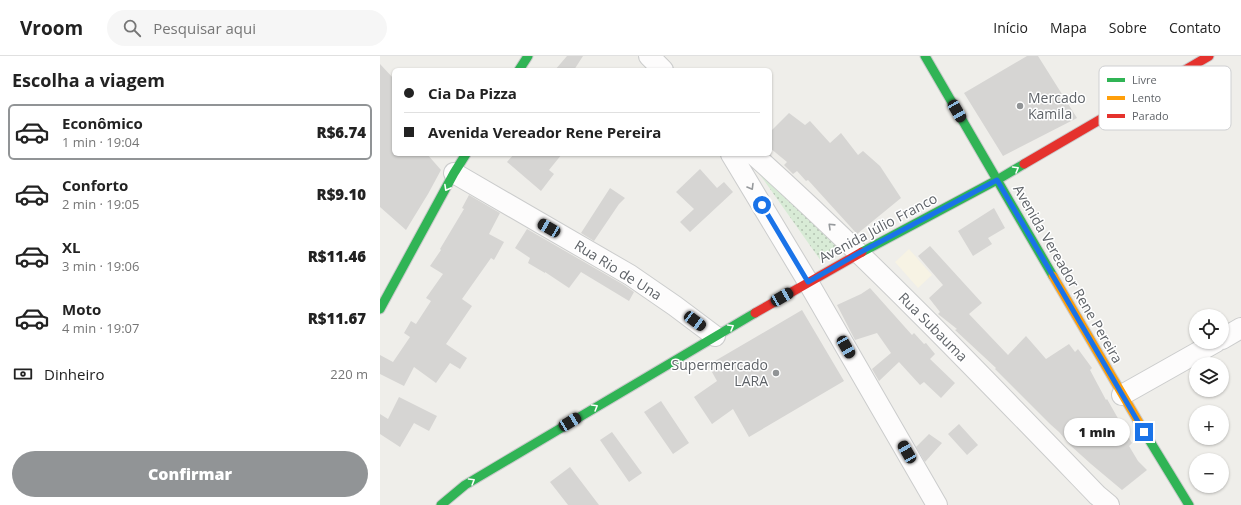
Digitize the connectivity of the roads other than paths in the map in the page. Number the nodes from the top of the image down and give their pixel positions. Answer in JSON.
{"nodes":[{"id":1,"x":528,"y":56,"type":"edge"},
{"id":2,"x":649,"y":56,"type":"edge"},
{"id":3,"x":925,"y":56,"type":"edge"},
{"id":4,"x":1209,"y":56,"type":"edge"},
{"id":5,"x":1192,"y":66,"type":"edge"},
{"id":6,"x":520,"y":68,"type":"edge"},
{"id":7,"x":661,"y":68,"type":"edge"},
{"id":8,"x":1099,"y":120,"type":"edge"},
{"id":9,"x":465,"y":156,"type":"edge"},
{"id":10,"x":732,"y":156,"type":"edge"},
{"id":11,"x":755,"y":156,"type":"edge"},
{"id":12,"x":454,"y":174,"type":"junction"},
{"id":13,"x":997,"y":180,"type":"junction"},
{"id":14,"x":859,"y":253,"type":"junction"},
{"id":15,"x":808,"y":282,"type":"junction"},
{"id":16,"x":380,"y":309,"type":"edge"},
{"id":17,"x":1241,"y":328,"type":"edge"},
{"id":18,"x":1229,"y":334,"type":"edge"},
{"id":19,"x":715,"y":336,"type":"junction"},
{"id":20,"x":1204,"y":349,"type":"edge"},
{"id":21,"x":1122,"y":395,"type":"junction"},
{"id":22,"x":441,"y":505,"type":"edge"},
{"id":23,"x":937,"y":505,"type":"edge"},
{"id":24,"x":1109,"y":505,"type":"edge"},
{"id":25,"x":1189,"y":505,"type":"edge"}],
"edges":[{"from":1,"to":6,"type":"main road"},
{"from":2,"to":7,"type":"street"},
{"from":3,"to":13,"type":"main road","name":"Avenida Vereador Rene Pereira"},
{"from":5,"to":4,"type":"main road","name":"Avenida Júlio Franco","one_way":true},
{"from":13,"to":8,"type":"main road","name":"Avenida Júlio Franco","one_way":true},
{"from":9,"to":12,"type":"main road"},
{"from":10,"to":15,"type":"street","one_way":true},
{"from":14,"to":11,"type":"street","name":"Rua Subauma","one_way":true},
{"from":12,"to":16,"type":"main road","one_way":true},
{"from":12,"to":19,"type":"street","name":"Rua Rio de Una"},
{"from":13,"to":14,"type":"main road","name":"Avenida Júlio Franco"},
{"from":13,"to":21,"type":"main road","name":"Avenida Vereador Rene Pereira"},
{"from":14,"to":15,"type":"main road","name":"Avenida Júlio Franco"},
{"from":14,"to":24,"type":"street","name":"Rua Subauma"},
{"from":19,"to":15,"type":"main road","name":"Avenida Júlio Franco","one_way":true},
{"from":15,"to":23,"type":"street"},
{"from":17,"to":18,"type":"street"},
{"from":22,"to":19,"type":"main road","name":"Avenida Júlio Franco","one_way":true},
{"from":20,"to":21,"type":"street"},
{"from":21,"to":25,"type":"main road","name":"Avenida Vereador Rene Pereira"}]}
